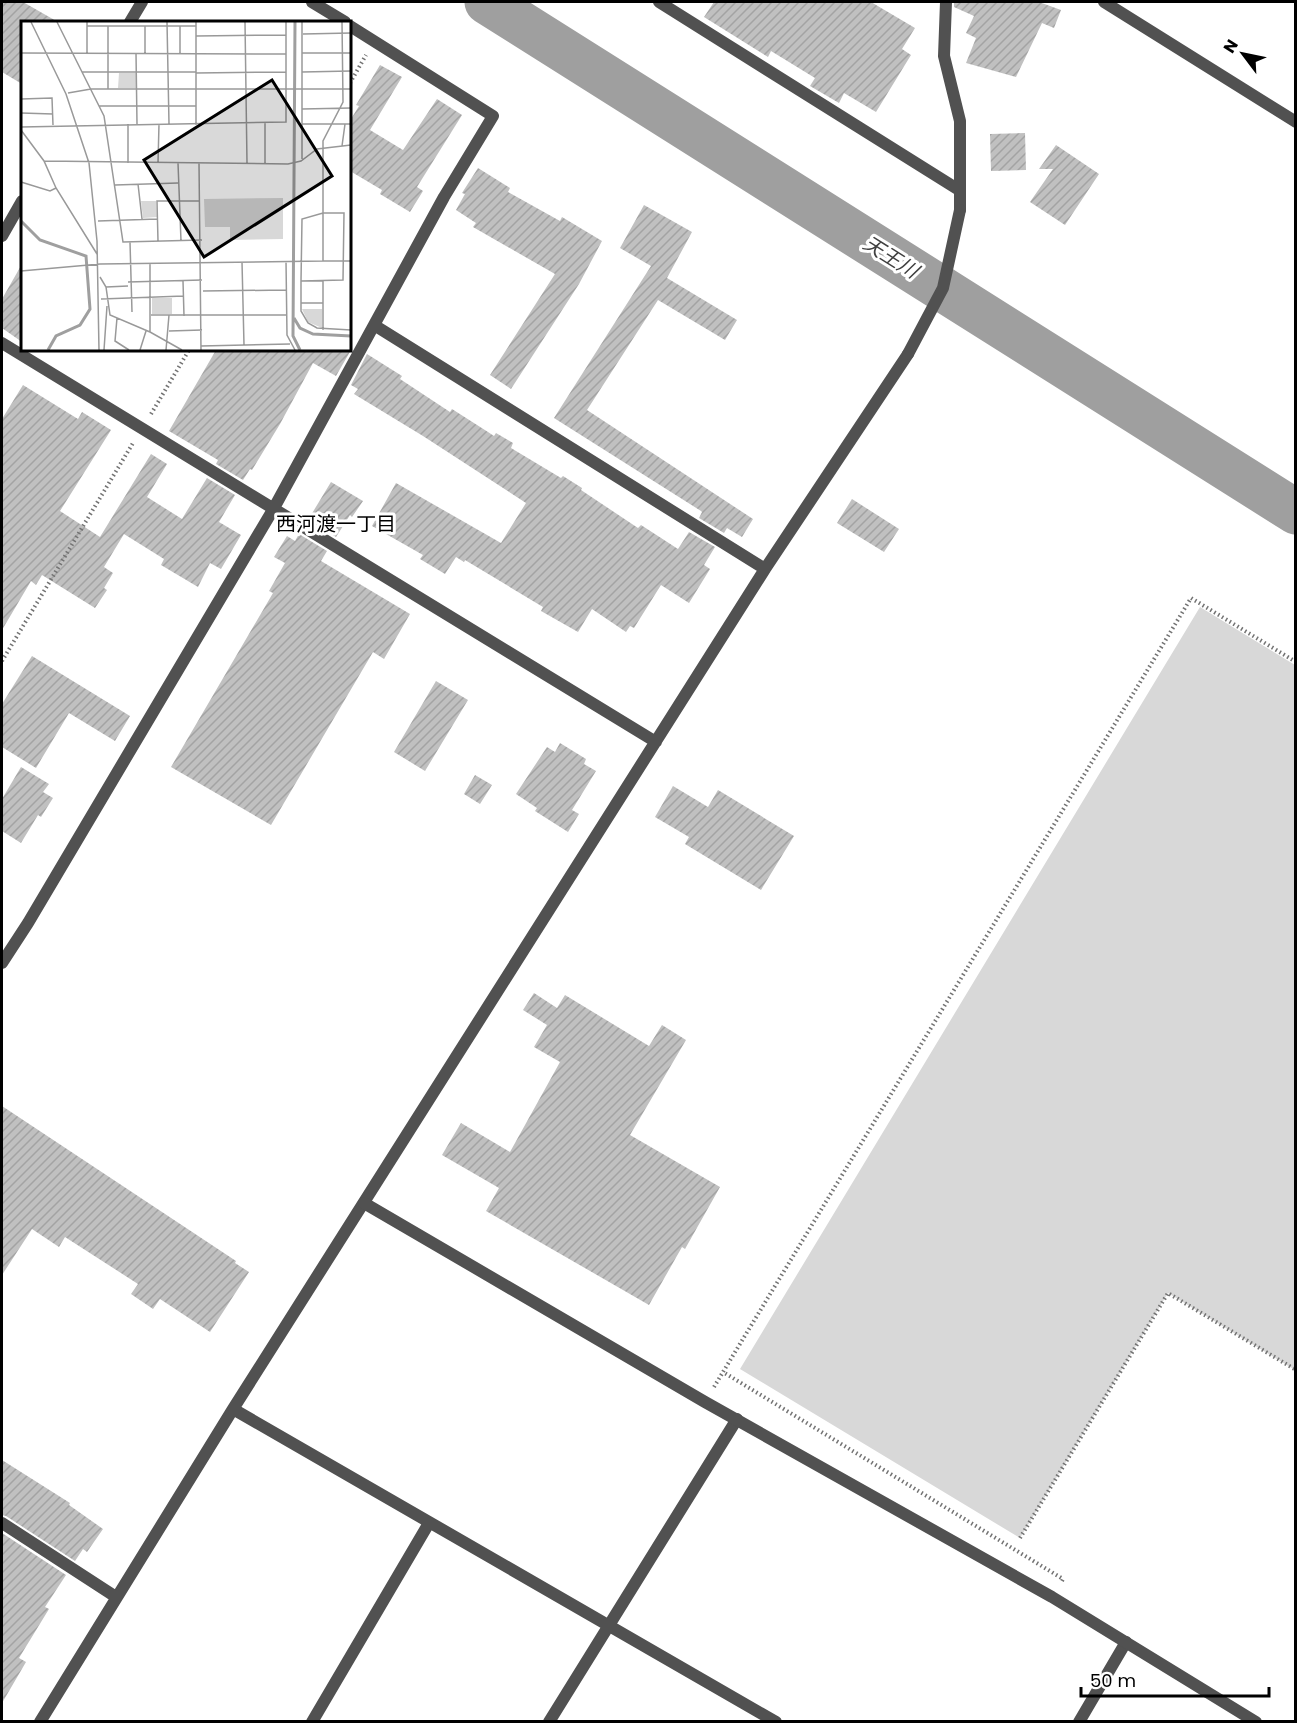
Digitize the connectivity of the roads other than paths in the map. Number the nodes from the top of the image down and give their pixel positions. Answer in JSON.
{"nodes":[{"id":1,"x":142,"y":2,"type":"edge"},
{"id":2,"x":312,"y":2,"type":"edge"},
{"id":3,"x":659,"y":2,"type":"edge"},
{"id":4,"x":946,"y":2,"type":"edge"},
{"id":5,"x":1104,"y":2,"type":"edge"},
{"id":6,"x":131,"y":21,"type":"edge"},
{"id":7,"x":343,"y":21,"type":"edge"},
{"id":8,"x":351,"y":27,"type":"edge"},
{"id":9,"x":1296,"y":122,"type":"edge"},
{"id":10,"x":959,"y":190,"type":"junction"},
{"id":11,"x":21,"y":203,"type":"edge"},
{"id":12,"x":2,"y":236,"type":"edge"},
{"id":13,"x":374,"y":325,"type":"junction"},
{"id":14,"x":2,"y":344,"type":"edge"},
{"id":15,"x":274,"y":508,"type":"junction"},
{"id":16,"x":765,"y":569,"type":"junction"},
{"id":17,"x":656,"y":742,"type":"junction"},
{"id":18,"x":2,"y":963,"type":"edge"},
{"id":19,"x":363,"y":1203,"type":"junction"},
{"id":20,"x":233,"y":1409,"type":"junction"},
{"id":21,"x":737,"y":1419,"type":"junction"},
{"id":22,"x":2,"y":1523,"type":"edge"},
{"id":23,"x":429,"y":1523,"type":"junction"},
{"id":24,"x":116,"y":1597,"type":"junction"},
{"id":25,"x":609,"y":1626,"type":"junction"},
{"id":26,"x":1126,"y":1642,"type":"junction"},
{"id":27,"x":40,"y":1722,"type":"edge"},
{"id":28,"x":312,"y":1722,"type":"edge"},
{"id":29,"x":549,"y":1722,"type":"edge"},
{"id":30,"x":776,"y":1722,"type":"edge"},
{"id":31,"x":1079,"y":1722,"type":"edge"},
{"id":32,"x":1256,"y":1722,"type":"edge"}],
"edges":[{"from":1,"to":6,"type":"street"},
{"from":2,"to":7,"type":"street"},
{"from":3,"to":10,"type":"street"},
{"from":4,"to":10,"type":"street"},
{"from":5,"to":9,"type":"street"},
{"from":8,"to":13,"type":"street"},
{"from":10,"to":16,"type":"street"},
{"from":11,"to":12,"type":"street"},
{"from":13,"to":15,"type":"street"},
{"from":13,"to":16,"type":"street"},
{"from":14,"to":15,"type":"street"},
{"from":15,"to":17,"type":"street"},
{"from":15,"to":18,"type":"street"},
{"from":16,"to":17,"type":"street"},
{"from":17,"to":19,"type":"street"},
{"from":19,"to":20,"type":"street"},
{"from":19,"to":21,"type":"street"},
{"from":20,"to":23,"type":"street"},
{"from":20,"to":24,"type":"street"},
{"from":21,"to":25,"type":"street"},
{"from":21,"to":26,"type":"street"},
{"from":22,"to":24,"type":"street"},
{"from":23,"to":25,"type":"street"},
{"from":23,"to":28,"type":"street"},
{"from":24,"to":27,"type":"street"},
{"from":25,"to":29,"type":"street"},
{"from":25,"to":30,"type":"street"},
{"from":26,"to":31,"type":"street"},
{"from":26,"to":32,"type":"street"}]}
